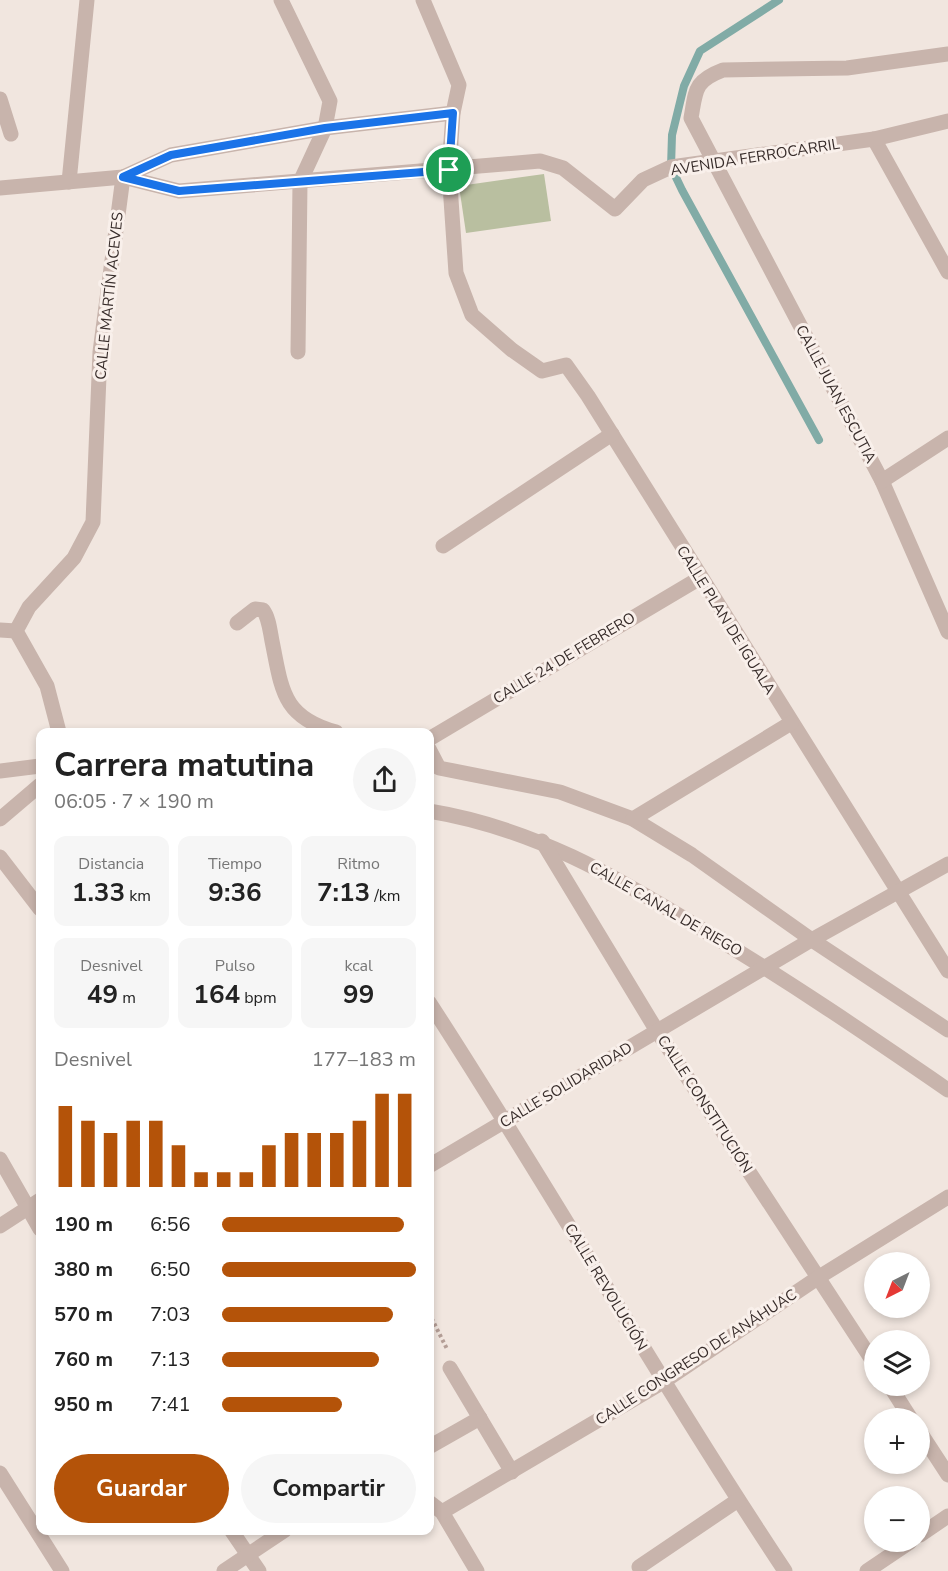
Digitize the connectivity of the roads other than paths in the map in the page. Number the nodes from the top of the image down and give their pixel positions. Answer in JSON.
{"nodes":[{"id":1,"x":87,"y":0,"type":"edge"},
{"id":2,"x":281,"y":0,"type":"edge"},
{"id":3,"x":423,"y":0,"type":"edge"},
{"id":4,"x":948,"y":54,"type":"edge"},
{"id":5,"x":0,"y":99,"type":"edge"},
{"id":6,"x":453,"y":113,"type":"junction"},
{"id":7,"x":948,"y":121,"type":"edge"},
{"id":8,"x":325,"y":128,"type":"junction"},
{"id":9,"x":11,"y":134,"type":"dead end"},
{"id":10,"x":874,"y":139,"type":"junction"},
{"id":11,"x":712,"y":160,"type":"junction"},
{"id":12,"x":449,"y":170,"type":"junction"},
{"id":13,"x":123,"y":177,"type":"junction"},
{"id":14,"x":69,"y":182,"type":"junction"},
{"id":15,"x":300,"y":182,"type":"junction"},
{"id":16,"x":0,"y":188,"type":"edge"},
{"id":17,"x":948,"y":272,"type":"edge"},
{"id":18,"x":298,"y":352,"type":"dead end"},
{"id":19,"x":612,"y":434,"type":"junction"},
{"id":20,"x":948,"y":438,"type":"edge"},
{"id":21,"x":882,"y":481,"type":"junction"},
{"id":22,"x":443,"y":546,"type":"dead end"},
{"id":23,"x":700,"y":578,"type":"junction"},
{"id":24,"x":237,"y":623,"type":"dead end"},
{"id":25,"x":8,"y":630,"type":"edge"},
{"id":26,"x":948,"y":632,"type":"edge"},
{"id":27,"x":791,"y":723,"type":"junction"},
{"id":28,"x":58,"y":728,"type":"edge"},
{"id":29,"x":321,"y":728,"type":"edge"},
{"id":30,"x":434,"y":736,"type":"edge"},
{"id":31,"x":434,"y":758,"type":"edge"},
{"id":32,"x":36,"y":766,"type":"edge"},
{"id":33,"x":0,"y":771,"type":"edge"},
{"id":34,"x":36,"y":788,"type":"edge"},
{"id":35,"x":434,"y":812,"type":"edge"},
{"id":36,"x":0,"y":819,"type":"edge"},
{"id":37,"x":633,"y":819,"type":"junction"},
{"id":38,"x":542,"y":842,"type":"junction"},
{"id":39,"x":0,"y":857,"type":"edge"},
{"id":40,"x":948,"y":864,"type":"edge"},
{"id":41,"x":899,"y":890,"type":"junction"},
{"id":42,"x":36,"y":904,"type":"edge"},
{"id":43,"x":812,"y":940,"type":"junction"},
{"id":44,"x":765,"y":967,"type":"junction"},
{"id":45,"x":948,"y":971,"type":"edge"},
{"id":46,"x":434,"y":1010,"type":"edge"},
{"id":47,"x":948,"y":1030,"type":"edge"},
{"id":48,"x":657,"y":1031,"type":"junction"},
{"id":49,"x":948,"y":1090,"type":"edge"},
{"id":50,"x":506,"y":1121,"type":"junction"},
{"id":51,"x":0,"y":1159,"type":"edge"},
{"id":52,"x":434,"y":1163,"type":"edge"},
{"id":53,"x":948,"y":1197,"type":"edge"},
{"id":54,"x":34,"y":1204,"type":"edge"},
{"id":55,"x":0,"y":1226,"type":"edge"},
{"id":56,"x":819,"y":1278,"type":"junction"},
{"id":57,"x":864,"y":1348,"type":"edge"},
{"id":58,"x":450,"y":1368,"type":"road end"},
{"id":59,"x":663,"y":1382,"type":"junction"},
{"id":60,"x":480,"y":1418,"type":"junction"},
{"id":61,"x":434,"y":1444,"type":"edge"},
{"id":62,"x":930,"y":1447,"type":"edge"},
{"id":63,"x":512,"y":1472,"type":"junction"},
{"id":64,"x":0,"y":1473,"type":"edge"},
{"id":65,"x":948,"y":1475,"type":"edge"},
{"id":66,"x":738,"y":1500,"type":"junction"},
{"id":67,"x":434,"y":1506,"type":"edge"},
{"id":68,"x":442,"y":1512,"type":"junction"},
{"id":69,"x":948,"y":1516,"type":"edge"},
{"id":70,"x":930,"y":1528,"type":"edge"},
{"id":71,"x":36,"y":1530,"type":"edge"},
{"id":72,"x":39,"y":1535,"type":"edge"},
{"id":73,"x":234,"y":1535,"type":"edge"},
{"id":74,"x":278,"y":1535,"type":"edge"},
{"id":75,"x":895,"y":1552,"type":"edge"},
{"id":76,"x":248,"y":1556,"type":"junction"},
{"id":77,"x":639,"y":1567,"type":"dead end"},
{"id":78,"x":62,"y":1571,"type":"edge"},
{"id":79,"x":224,"y":1571,"type":"edge"},
{"id":80,"x":258,"y":1571,"type":"edge"},
{"id":81,"x":477,"y":1571,"type":"edge"},
{"id":82,"x":785,"y":1571,"type":"edge"},
{"id":83,"x":867,"y":1571,"type":"edge"}],
"edges":[{"from":1,"to":14,"type":"street"},
{"from":2,"to":8,"type":"street"},
{"from":3,"to":6,"type":"street"},
{"from":4,"to":11,"type":"street","name":"CALLE JUAN ESCUTIA"},
{"from":5,"to":9,"type":"street"},
{"from":6,"to":8,"type":"street"},
{"from":6,"to":12,"type":"street"},
{"from":7,"to":10,"type":"street","name":"AVENIDA FERROCARRIL"},
{"from":8,"to":13,"type":"street"},
{"from":8,"to":15,"type":"street"},
{"from":10,"to":11,"type":"street","name":"AVENIDA FERROCARRIL"},
{"from":10,"to":17,"type":"street"},
{"from":11,"to":12,"type":"street","name":"AVENIDA FERROCARRIL"},
{"from":11,"to":21,"type":"street","name":"CALLE JUAN ESCUTIA"},
{"from":12,"to":15,"type":"street","name":"AVENIDA FERROCARRIL"},
{"from":12,"to":19,"type":"street","name":"CALLE PLAN DE IGUALA"},
{"from":13,"to":14,"type":"street"},
{"from":13,"to":15,"type":"street","name":"AVENIDA FERROCARRIL"},
{"from":13,"to":25,"type":"street","name":"CALLE MARTÍN ACEVES"},
{"from":14,"to":16,"type":"street"},
{"from":15,"to":18,"type":"street"},
{"from":19,"to":22,"type":"street"},
{"from":19,"to":23,"type":"street","name":"CALLE PLAN DE IGUALA"},
{"from":20,"to":21,"type":"street"},
{"from":21,"to":26,"type":"street","name":"CALLE JUAN ESCUTIA"},
{"from":23,"to":27,"type":"street","name":"CALLE PLAN DE IGUALA"},
{"from":23,"to":30,"type":"street","name":"CALLE 24 DE FEBRERO"},
{"from":24,"to":29,"type":"street"},
{"from":25,"to":28,"type":"street"},
{"from":27,"to":37,"type":"street"},
{"from":27,"to":41,"type":"street","name":"CALLE PLAN DE IGUALA"},
{"from":31,"to":37,"type":"street"},
{"from":32,"to":33,"type":"street"},
{"from":34,"to":36,"type":"street"},
{"from":35,"to":38,"type":"street","name":"CALLE CANAL DE RIEGO"},
{"from":37,"to":43,"type":"street"},
{"from":38,"to":44,"type":"street","name":"CALLE CANAL DE RIEGO"},
{"from":38,"to":48,"type":"street","name":"CALLE CONSTITUCIÓN"},
{"from":39,"to":42,"type":"street"},
{"from":40,"to":41,"type":"street","name":"CALLE SOLIDARIDAD"},
{"from":41,"to":43,"type":"street","name":"CALLE SOLIDARIDAD"},
{"from":41,"to":45,"type":"street","name":"CALLE PLAN DE IGUALA"},
{"from":43,"to":44,"type":"street","name":"CALLE SOLIDARIDAD"},
{"from":43,"to":47,"type":"street"},
{"from":44,"to":48,"type":"street","name":"CALLE SOLIDARIDAD"},
{"from":44,"to":49,"type":"street","name":"CALLE CANAL DE RIEGO"},
{"from":46,"to":50,"type":"street","name":"CALLE REVOLUCIÓN"},
{"from":48,"to":50,"type":"street","name":"CALLE SOLIDARIDAD"},
{"from":48,"to":56,"type":"street","name":"CALLE CONSTITUCIÓN"},
{"from":50,"to":52,"type":"street","name":"CALLE SOLIDARIDAD"},
{"from":50,"to":59,"type":"street","name":"CALLE REVOLUCIÓN"},
{"from":51,"to":54,"type":"street"},
{"from":53,"to":56,"type":"street","name":"CALLE CONGRESO DE ANÁHUAC"},
{"from":54,"to":55,"type":"street"},
{"from":56,"to":57,"type":"street","name":"CALLE CONSTITUCIÓN"},
{"from":56,"to":59,"type":"street","name":"CALLE CONGRESO DE ANÁHUAC"},
{"from":58,"to":60,"type":"street"},
{"from":59,"to":63,"type":"street","name":"CALLE CONGRESO DE ANÁHUAC"},
{"from":59,"to":66,"type":"street","name":"CALLE REVOLUCIÓN"},
{"from":60,"to":61,"type":"street"},
{"from":60,"to":63,"type":"street"},
{"from":62,"to":65,"type":"street"},
{"from":63,"to":68,"type":"street","name":"CALLE CONGRESO DE ANÁHUAC"},
{"from":64,"to":71,"type":"street"},
{"from":66,"to":77,"type":"street"},
{"from":66,"to":82,"type":"street","name":"CALLE REVOLUCIÓN"},
{"from":67,"to":68,"type":"street"},
{"from":68,"to":81,"type":"street"},
{"from":69,"to":70,"type":"street"},
{"from":72,"to":78,"type":"street"},
{"from":73,"to":76,"type":"street"},
{"from":74,"to":76,"type":"street"},
{"from":75,"to":83,"type":"street"},
{"from":76,"to":79,"type":"street"},
{"from":76,"to":80,"type":"street"}]}
